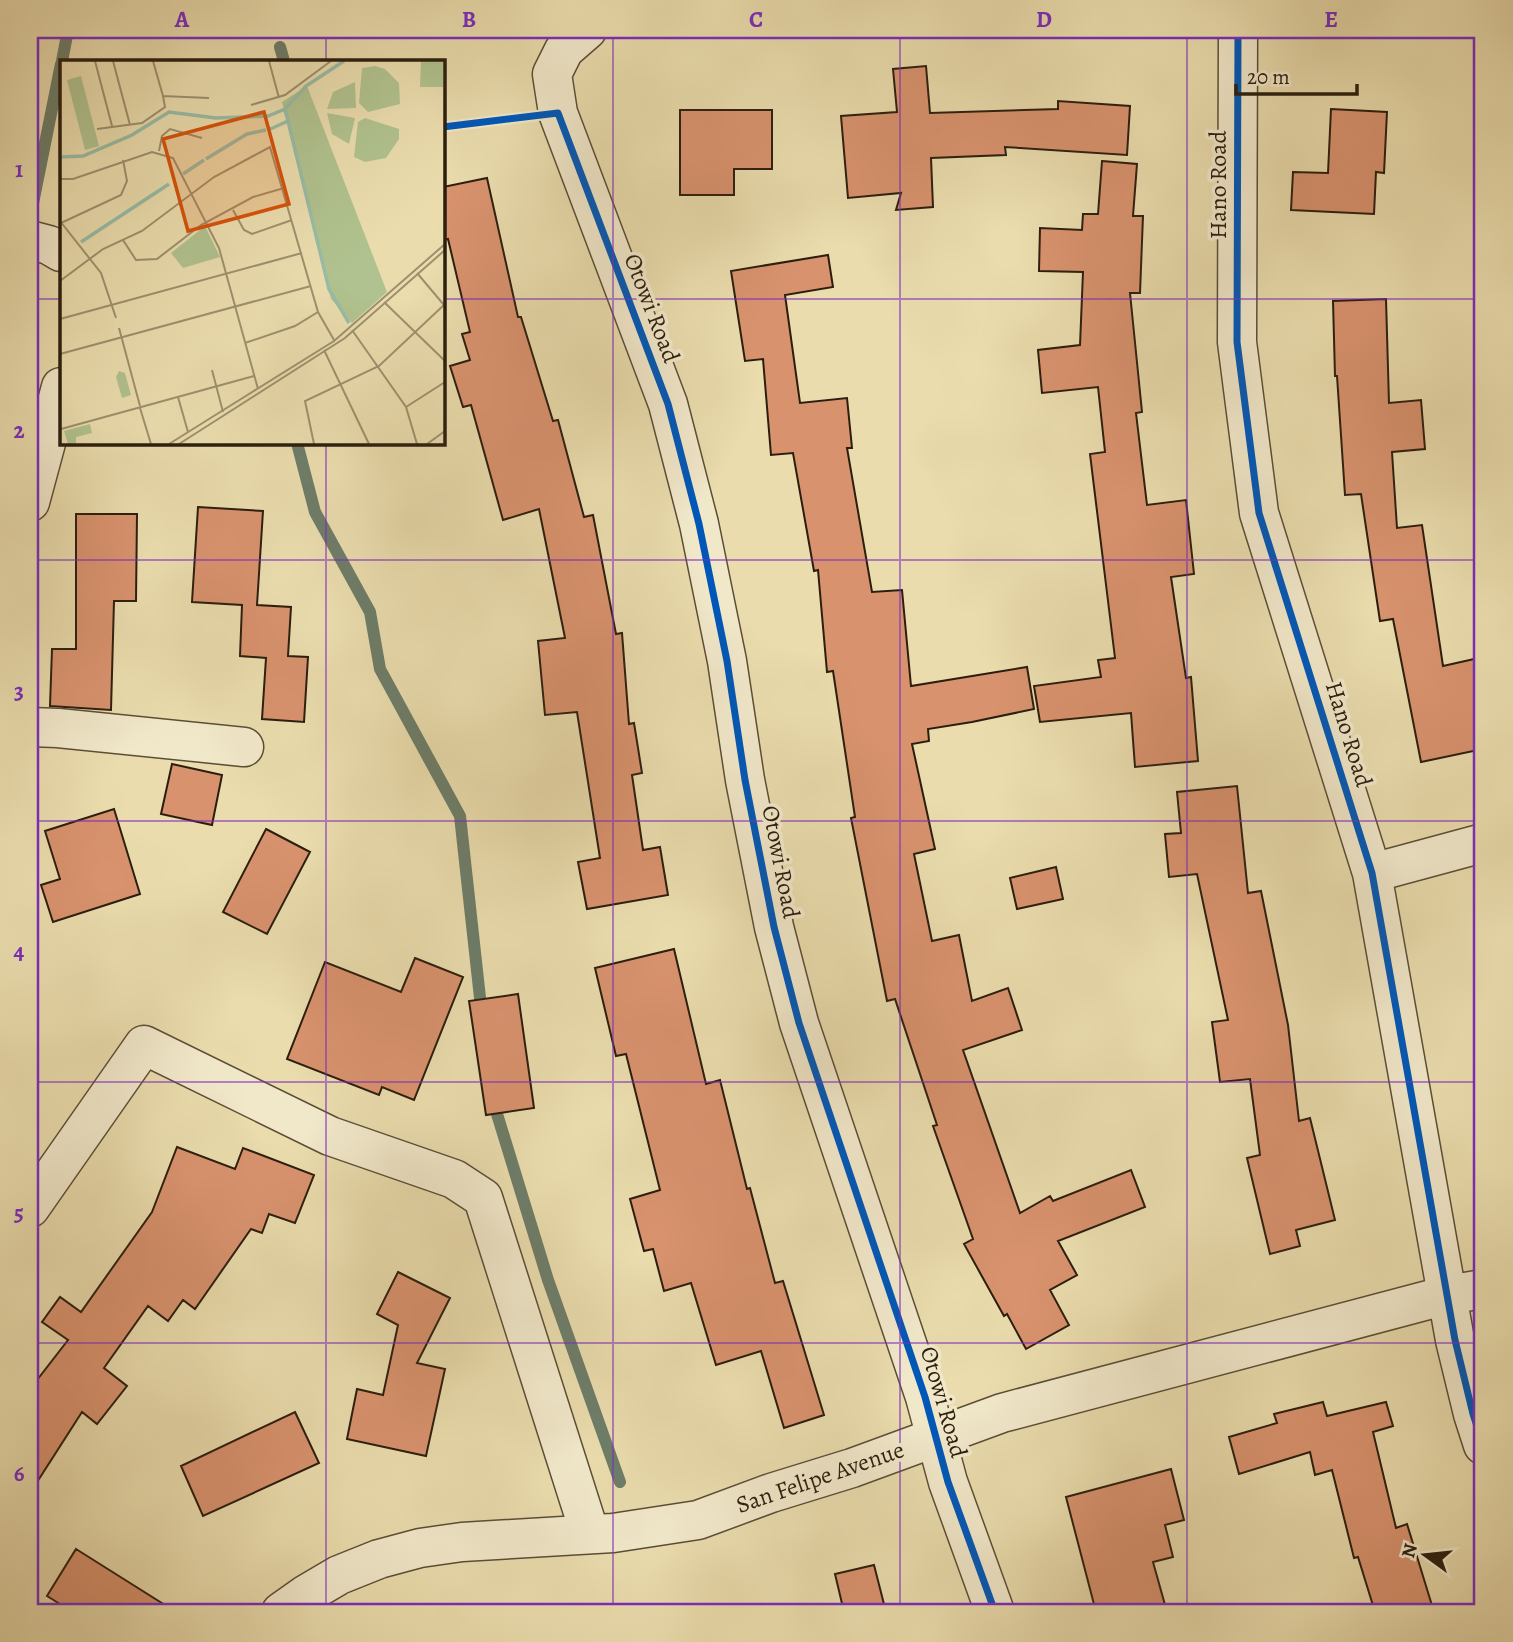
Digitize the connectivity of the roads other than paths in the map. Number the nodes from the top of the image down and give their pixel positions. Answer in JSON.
{"nodes":[{"id":1,"x":1238,"y":30,"type":"edge"},
{"id":2,"x":575,"y":40,"type":"edge"},
{"id":3,"x":60,"y":391,"type":"edge"},
{"id":4,"x":30,"y":502,"type":"edge"},
{"id":5,"x":30,"y":727,"type":"edge"},
{"id":6,"x":244,"y":747,"type":"dead end"},
{"id":7,"x":1483,"y":843,"type":"edge"},
{"id":8,"x":1372,"y":873,"type":"junction"},
{"id":9,"x":30,"y":1208,"type":"edge"},
{"id":10,"x":1465,"y":1292,"type":"edge"},
{"id":11,"x":936,"y":1437,"type":"junction"},
{"id":12,"x":1483,"y":1446,"type":"edge"},
{"id":13,"x":590,"y":1534,"type":"junction"},
{"id":14,"x":281,"y":1612,"type":"edge"},
{"id":15,"x":995,"y":1612,"type":"edge"}],
"edges":[{"from":1,"to":8,"type":"street","name":"Hano Road"},
{"from":2,"to":11,"type":"street","name":"Otowi Road"},
{"from":3,"to":4,"type":"street"},
{"from":5,"to":6,"type":"street"},
{"from":7,"to":8,"type":"street"},
{"from":8,"to":10,"type":"street","name":"Hano Road"},
{"from":9,"to":13,"type":"street"},
{"from":10,"to":11,"type":"street","name":"San Felipe Avenue"},
{"from":10,"to":12,"type":"street","name":"Hano Road"},
{"from":11,"to":13,"type":"street","name":"San Felipe Avenue"},
{"from":11,"to":15,"type":"street","name":"Otowi Road"},
{"from":13,"to":14,"type":"street","name":"San Felipe Avenue"}]}
